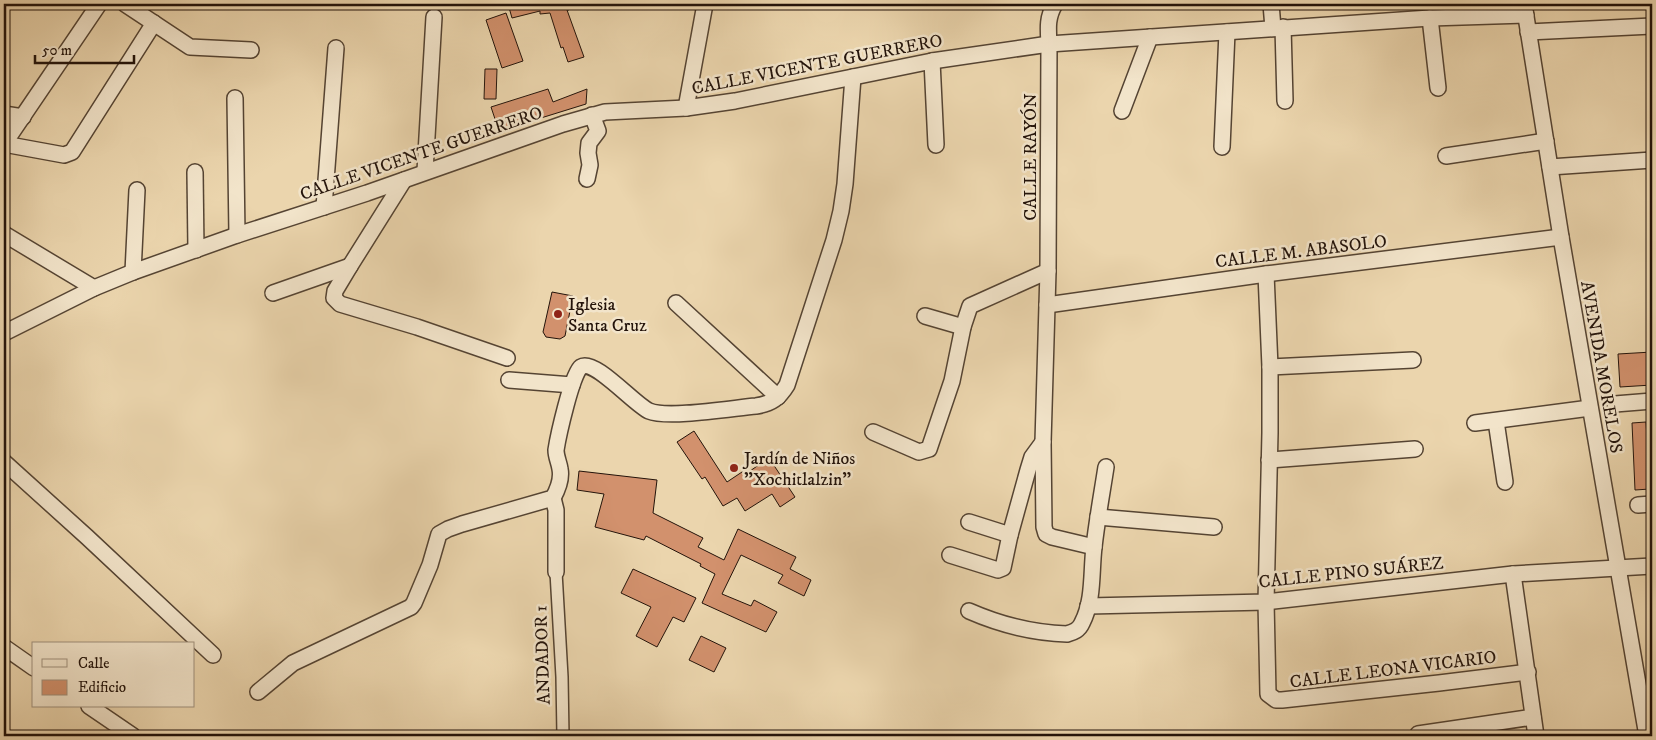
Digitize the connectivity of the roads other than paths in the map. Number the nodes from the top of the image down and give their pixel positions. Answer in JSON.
{"nodes":[{"id":1,"x":99,"y":4,"type":"edge"},
{"id":2,"x":124,"y":4,"type":"edge"},
{"id":3,"x":705,"y":4,"type":"edge"},
{"id":4,"x":1055,"y":4,"type":"edge"},
{"id":5,"x":1271,"y":4,"type":"edge"},
{"id":6,"x":1525,"y":10,"type":"edge"},
{"id":7,"x":434,"y":17,"type":"dead end"},
{"id":8,"x":1430,"y":18,"type":"junction"},
{"id":9,"x":154,"y":23,"type":"junction"},
{"id":10,"x":1652,"y":26,"type":"edge"},
{"id":11,"x":1278,"y":28,"type":"junction"},
{"id":12,"x":1227,"y":32,"type":"junction"},
{"id":13,"x":1528,"y":32,"type":"junction"},
{"id":14,"x":1150,"y":37,"type":"junction"},
{"id":15,"x":1049,"y":44,"type":"junction"},
{"id":16,"x":336,"y":48,"type":"dead end"},
{"id":17,"x":250,"y":50,"type":"dead end"},
{"id":18,"x":932,"y":62,"type":"junction"},
{"id":19,"x":853,"y":77,"type":"junction"},
{"id":20,"x":1438,"y":88,"type":"dead end"},
{"id":21,"x":235,"y":98,"type":"dead end"},
{"id":22,"x":1285,"y":101,"type":"dead end"},
{"id":23,"x":686,"y":108,"type":"junction"},
{"id":24,"x":1122,"y":111,"type":"dead end"},
{"id":25,"x":4,"y":114,"type":"edge"},
{"id":26,"x":592,"y":115,"type":"junction"},
{"id":27,"x":22,"y":117,"type":"junction"},
{"id":28,"x":1546,"y":141,"type":"junction"},
{"id":29,"x":4,"y":144,"type":"edge"},
{"id":30,"x":936,"y":145,"type":"dead end"},
{"id":31,"x":1222,"y":147,"type":"dead end"},
{"id":32,"x":1446,"y":156,"type":"dead end"},
{"id":33,"x":1652,"y":160,"type":"edge"},
{"id":34,"x":1550,"y":167,"type":"junction"},
{"id":35,"x":425,"y":171,"type":"junction"},
{"id":36,"x":195,"y":172,"type":"dead end"},
{"id":37,"x":587,"y":179,"type":"dead end"},
{"id":38,"x":404,"y":180,"type":"junction"},
{"id":39,"x":137,"y":190,"type":"dead end"},
{"id":40,"x":324,"y":207,"type":"junction"},
{"id":41,"x":4,"y":234,"type":"edge"},
{"id":42,"x":236,"y":235,"type":"junction"},
{"id":43,"x":1561,"y":237,"type":"junction"},
{"id":44,"x":196,"y":250,"type":"junction"},
{"id":45,"x":350,"y":266,"type":"junction"},
{"id":46,"x":1048,"y":271,"type":"junction"},
{"id":47,"x":133,"y":272,"type":"junction"},
{"id":48,"x":1266,"y":274,"type":"junction"},
{"id":49,"x":94,"y":288,"type":"junction"},
{"id":50,"x":273,"y":293,"type":"dead end"},
{"id":51,"x":676,"y":303,"type":"dead end"},
{"id":52,"x":1047,"y":304,"type":"junction"},
{"id":53,"x":925,"y":316,"type":"dead end"},
{"id":54,"x":964,"y":327,"type":"junction"},
{"id":55,"x":4,"y":333,"type":"edge"},
{"id":56,"x":507,"y":358,"type":"dead end"},
{"id":57,"x":1413,"y":360,"type":"dead end"},
{"id":58,"x":1270,"y":367,"type":"junction"},
{"id":59,"x":509,"y":380,"type":"dead end"},
{"id":60,"x":572,"y":385,"type":"junction"},
{"id":61,"x":778,"y":397,"type":"junction"},
{"id":62,"x":1652,"y":401,"type":"edge"},
{"id":63,"x":1615,"y":404,"type":"dead end"},
{"id":64,"x":1590,"y":408,"type":"junction"},
{"id":65,"x":1496,"y":421,"type":"junction"},
{"id":66,"x":1475,"y":423,"type":"dead end"},
{"id":67,"x":873,"y":432,"type":"dead end"},
{"id":68,"x":1043,"y":442,"type":"junction"},
{"id":69,"x":1416,"y":449,"type":"dead end"},
{"id":70,"x":1269,"y":460,"type":"junction"},
{"id":71,"x":4,"y":462,"type":"edge"},
{"id":72,"x":1106,"y":467,"type":"dead end"},
{"id":73,"x":1505,"y":482,"type":"dead end"},
{"id":74,"x":553,"y":498,"type":"junction"},
{"id":75,"x":1098,"y":518,"type":"junction"},
{"id":76,"x":969,"y":522,"type":"dead end"},
{"id":77,"x":1214,"y":527,"type":"dead end"},
{"id":78,"x":1010,"y":535,"type":"junction"},
{"id":79,"x":1094,"y":547,"type":"junction"},
{"id":80,"x":950,"y":555,"type":"dead end"},
{"id":81,"x":1652,"y":566,"type":"edge"},
{"id":82,"x":1617,"y":568,"type":"junction"},
{"id":83,"x":556,"y":572,"type":"joint"},
{"id":84,"x":1513,"y":574,"type":"junction"},
{"id":85,"x":1266,"y":602,"type":"junction"},
{"id":86,"x":1088,"y":606,"type":"junction"},
{"id":87,"x":969,"y":611,"type":"dead end"},
{"id":88,"x":4,"y":647,"type":"edge"},
{"id":89,"x":213,"y":655,"type":"dead end"},
{"id":90,"x":32,"y":667,"type":"edge"},
{"id":91,"x":1528,"y":672,"type":"junction"},
{"id":92,"x":258,"y":692,"type":"dead end"},
{"id":93,"x":92,"y":708,"type":"edge"},
{"id":94,"x":1533,"y":717,"type":"junction"},
{"id":95,"x":1418,"y":734,"type":"dead end"},
{"id":96,"x":133,"y":736,"type":"edge"},
{"id":97,"x":563,"y":736,"type":"edge"},
{"id":98,"x":1536,"y":736,"type":"edge"},
{"id":99,"x":1647,"y":736,"type":"edge"}],
"edges":[{"from":1,"to":27,"type":"street"},
{"from":2,"to":9,"type":"street"},
{"from":3,"to":23,"type":"street"},
{"from":4,"to":15,"type":"street","name":"CALLE RAYÓN"},
{"from":5,"to":11,"type":"street"},
{"from":6,"to":8,"type":"street","name":"CALLE VICENTE GUERRERO"},
{"from":6,"to":13,"type":"street","name":"AVENIDA MORELOS"},
{"from":7,"to":35,"type":"street"},
{"from":8,"to":11,"type":"street","name":"CALLE VICENTE GUERRERO"},
{"from":8,"to":20,"type":"street"},
{"from":9,"to":17,"type":"street"},
{"from":9,"to":29,"type":"street"},
{"from":10,"to":13,"type":"street"},
{"from":11,"to":12,"type":"street","name":"CALLE VICENTE GUERRERO"},
{"from":11,"to":22,"type":"street"},
{"from":12,"to":14,"type":"street","name":"CALLE VICENTE GUERRERO"},
{"from":12,"to":31,"type":"street"},
{"from":13,"to":28,"type":"street","name":"AVENIDA MORELOS"},
{"from":14,"to":15,"type":"street","name":"CALLE VICENTE GUERRERO"},
{"from":14,"to":24,"type":"street"},
{"from":15,"to":18,"type":"street","name":"CALLE VICENTE GUERRERO"},
{"from":15,"to":46,"type":"street","name":"CALLE RAYÓN"},
{"from":16,"to":40,"type":"street"},
{"from":18,"to":19,"type":"street","name":"CALLE VICENTE GUERRERO"},
{"from":18,"to":30,"type":"street"},
{"from":19,"to":23,"type":"street","name":"CALLE VICENTE GUERRERO"},
{"from":19,"to":61,"type":"street"},
{"from":21,"to":42,"type":"street"},
{"from":23,"to":26,"type":"street","name":"CALLE VICENTE GUERRERO"},
{"from":25,"to":27,"type":"street"},
{"from":26,"to":35,"type":"street","name":"CALLE VICENTE GUERRERO"},
{"from":26,"to":37,"type":"street"},
{"from":27,"to":29,"type":"street"},
{"from":28,"to":32,"type":"street"},
{"from":28,"to":34,"type":"street","name":"AVENIDA MORELOS"},
{"from":33,"to":34,"type":"street"},
{"from":34,"to":43,"type":"street","name":"AVENIDA MORELOS"},
{"from":35,"to":38,"type":"street","name":"CALLE VICENTE GUERRERO"},
{"from":36,"to":44,"type":"street"},
{"from":38,"to":40,"type":"street","name":"CALLE VICENTE GUERRERO"},
{"from":38,"to":45,"type":"street"},
{"from":39,"to":47,"type":"street"},
{"from":40,"to":42,"type":"street","name":"CALLE VICENTE GUERRERO"},
{"from":41,"to":49,"type":"street"},
{"from":42,"to":44,"type":"street","name":"CALLE VICENTE GUERRERO"},
{"from":43,"to":48,"type":"street","name":"CALLE M. ABASOLO"},
{"from":43,"to":64,"type":"street","name":"AVENIDA MORELOS"},
{"from":44,"to":47,"type":"street","name":"CALLE VICENTE GUERRERO"},
{"from":45,"to":50,"type":"street"},
{"from":45,"to":56,"type":"street"},
{"from":46,"to":52,"type":"street","name":"CALLE RAYÓN"},
{"from":46,"to":54,"type":"street"},
{"from":47,"to":49,"type":"street","name":"CALLE VICENTE GUERRERO"},
{"from":48,"to":52,"type":"street","name":"CALLE M. ABASOLO"},
{"from":48,"to":58,"type":"street"},
{"from":49,"to":55,"type":"street","name":"CALLE VICENTE GUERRERO"},
{"from":51,"to":61,"type":"street"},
{"from":52,"to":68,"type":"street","name":"CALLE RAYÓN"},
{"from":53,"to":54,"type":"street"},
{"from":54,"to":67,"type":"street"},
{"from":57,"to":58,"type":"street"},
{"from":58,"to":70,"type":"street"},
{"from":59,"to":60,"type":"street"},
{"from":60,"to":61,"type":"street"},
{"from":60,"to":74,"type":"street"},
{"from":62,"to":63,"type":"street"},
{"from":64,"to":65,"type":"street"},
{"from":64,"to":82,"type":"street","name":"AVENIDA MORELOS"},
{"from":65,"to":66,"type":"street"},
{"from":65,"to":73,"type":"street"},
{"from":68,"to":78,"type":"street","name":"CALLE RAYÓN"},
{"from":68,"to":79,"type":"street","name":"CALLE RAYÓN"},
{"from":69,"to":70,"type":"street"},
{"from":70,"to":85,"type":"street"},
{"from":71,"to":89,"type":"street"},
{"from":72,"to":75,"type":"street"},
{"from":74,"to":83,"type":"street"},
{"from":74,"to":92,"type":"street"},
{"from":75,"to":77,"type":"street"},
{"from":75,"to":79,"type":"street"},
{"from":76,"to":78,"type":"street"},
{"from":78,"to":80,"type":"street","name":"CALLE RAYÓN"},
{"from":79,"to":86,"type":"street"},
{"from":81,"to":82,"type":"street","name":"CALLE PINO SUÁREZ"},
{"from":82,"to":84,"type":"street","name":"CALLE PINO SUÁREZ"},
{"from":82,"to":99,"type":"street","name":"AVENIDA MORELOS"},
{"from":83,"to":97,"type":"street","name":"ANDADOR 1"},
{"from":84,"to":85,"type":"street","name":"CALLE PINO SUÁREZ"},
{"from":84,"to":91,"type":"street"},
{"from":85,"to":86,"type":"street","name":"CALLE PINO SUÁREZ"},
{"from":85,"to":91,"type":"street","name":"CALLE LEONA VICARIO"},
{"from":86,"to":87,"type":"street"},
{"from":88,"to":90,"type":"street"},
{"from":91,"to":94,"type":"street"},
{"from":93,"to":96,"type":"street"},
{"from":94,"to":95,"type":"street"},
{"from":94,"to":98,"type":"street"}]}
